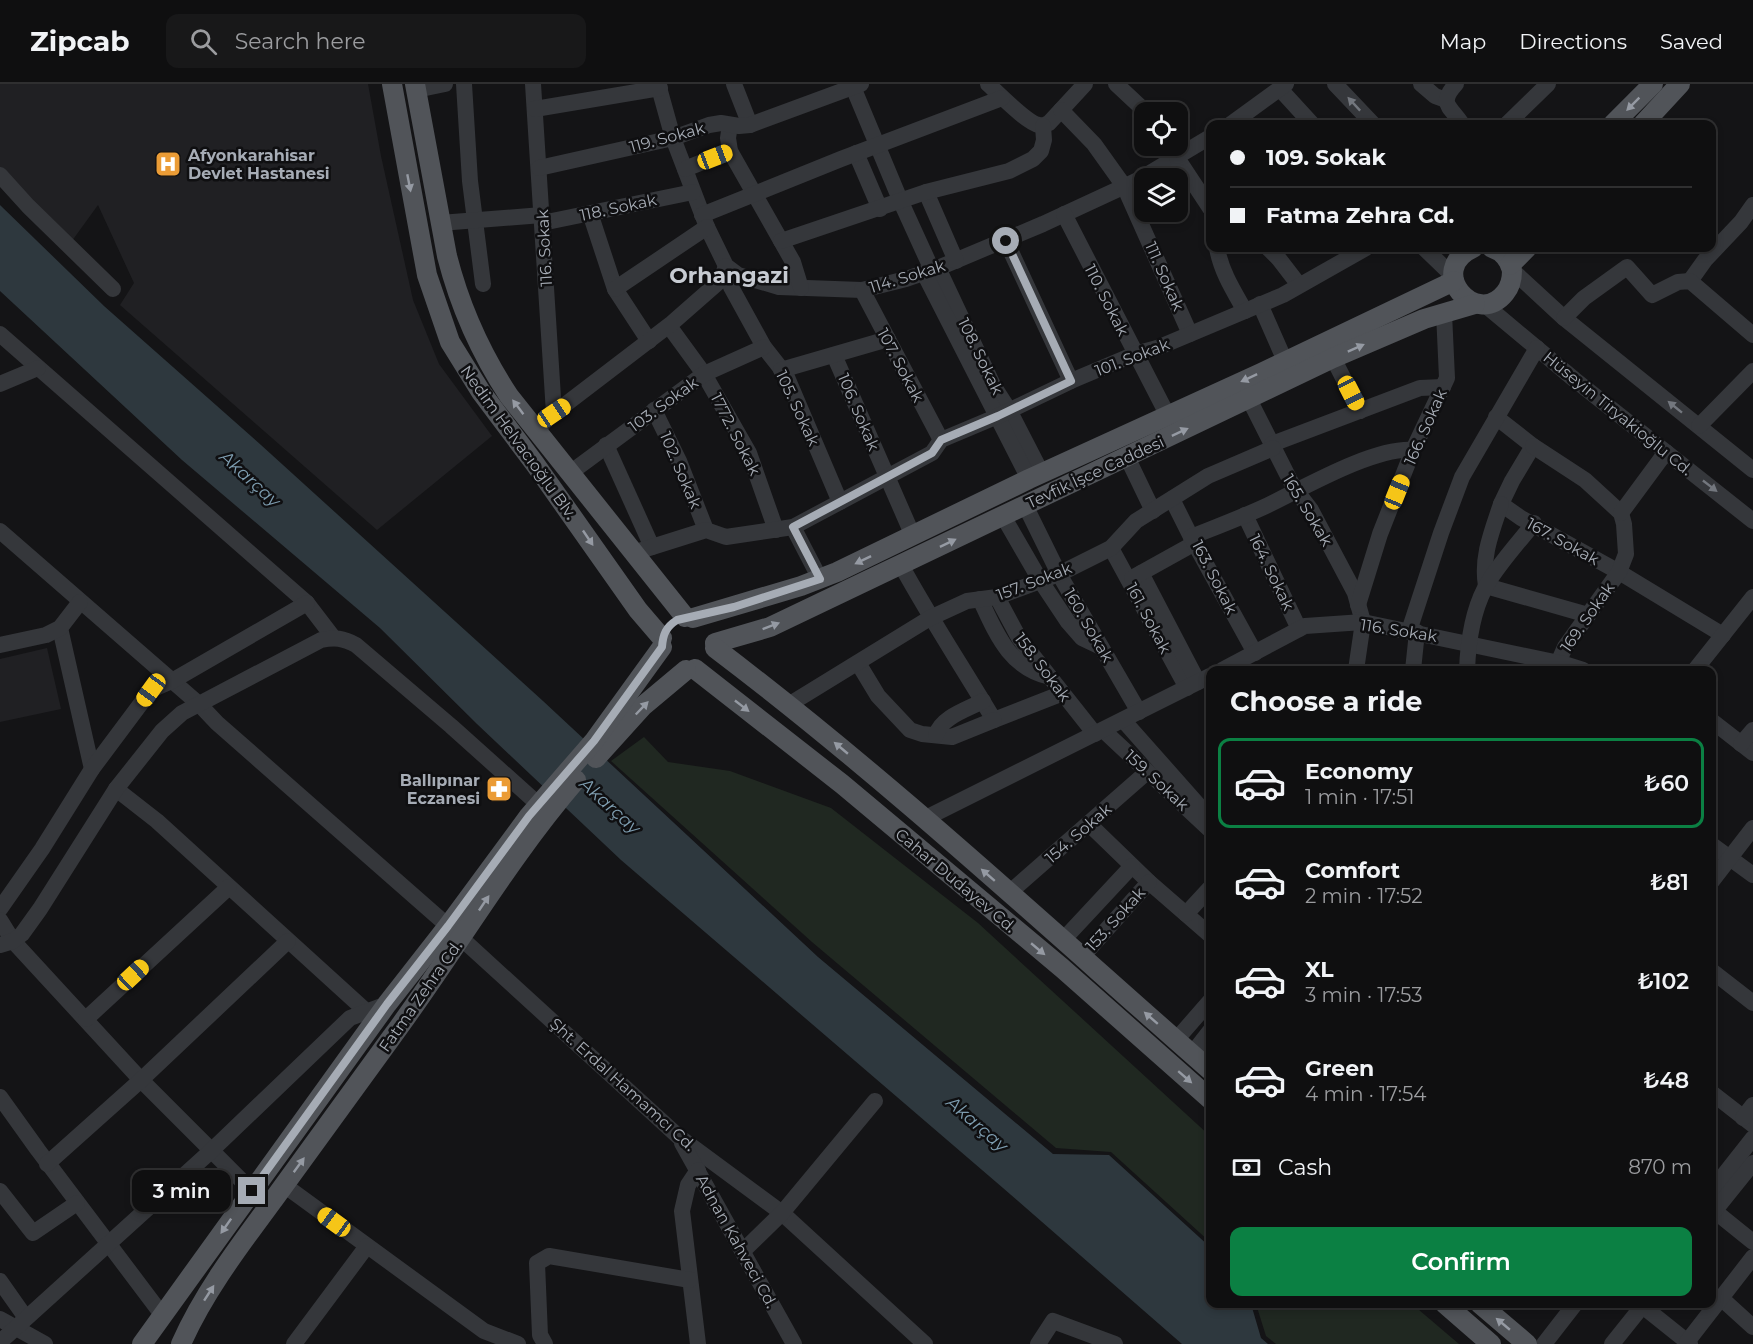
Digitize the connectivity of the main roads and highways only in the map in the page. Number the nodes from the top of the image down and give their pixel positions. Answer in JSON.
{"nodes":[{"id":1,"x":392,"y":84,"type":"edge"},
{"id":2,"x":1653,"y":84,"type":"edge"},
{"id":3,"x":1680,"y":84,"type":"edge"},
{"id":4,"x":416,"y":87,"type":"edge"},
{"id":5,"x":1616,"y":120,"type":"edge"},
{"id":6,"x":1647,"y":120,"type":"edge"},
{"id":7,"x":402,"y":144,"type":"junction"},
{"id":8,"x":428,"y":155,"type":"junction"},
{"id":9,"x":1467,"y":252,"type":"edge"},
{"id":10,"x":1500,"y":252,"type":"edge"},
{"id":11,"x":1524,"y":252,"type":"edge"},
{"id":12,"x":1511,"y":268,"type":"junction"},
{"id":13,"x":1453,"y":279,"type":"junction"},
{"id":14,"x":1480,"y":304,"type":"junction"},
{"id":15,"x":1078,"y":458,"type":"junction"},
{"id":16,"x":1086,"y":476,"type":"junction"},
{"id":17,"x":689,"y":618,"type":"junction"},
{"id":18,"x":662,"y":643,"type":"junction"},
{"id":19,"x":715,"y":645,"type":"junction"},
{"id":20,"x":691,"y":670,"type":"junction"},
{"id":21,"x":598,"y":746,"type":"junction"},
{"id":22,"x":455,"y":932,"type":"junction"},
{"id":23,"x":1206,"y":1066,"type":"edge"},
{"id":24,"x":1206,"y":1095,"type":"edge"},
{"id":25,"x":1450,"y":1308,"type":"edge"},
{"id":26,"x":1485,"y":1308,"type":"edge"},
{"id":27,"x":142,"y":1344,"type":"edge"},
{"id":28,"x":181,"y":1344,"type":"edge"},
{"id":29,"x":1491,"y":1344,"type":"edge"},
{"id":30,"x":1527,"y":1344,"type":"edge"}],
"edges":[{"from":1,"to":7,"type":"main road","name":"Nedim Helvacıoğlu Blv."},
{"from":2,"to":5,"type":"main road","one_way":true},
{"from":3,"to":6,"type":"main road"},
{"from":4,"to":8,"type":"main road","name":"Nedim Helvacıoğlu Blv."},
{"from":7,"to":8,"type":"main road"},
{"from":7,"to":18,"type":"main road","name":"Nedim Helvacıoğlu Blv.","one_way":true},
{"from":17,"to":8,"type":"main road","name":"Nedim Helvacıoğlu Blv.","one_way":true},
{"from":9,"to":13,"type":"main road"},
{"from":10,"to":12,"type":"main road"},
{"from":11,"to":12,"type":"main road"},
{"from":12,"to":14,"type":"main road"},
{"from":13,"to":14,"type":"main road","name":"Hüseyin Tiryakioğlu Cd."},
{"from":13,"to":15,"type":"main road","name":"Tevfik İşce Caddesi","one_way":true},
{"from":16,"to":14,"type":"main road","name":"Tevfik İşce Caddesi","one_way":true},
{"from":15,"to":16,"type":"main road"},
{"from":15,"to":17,"type":"main road","name":"Tevfik İşce Caddesi","one_way":true},
{"from":19,"to":16,"type":"main road","name":"Tevfik İşce Caddesi","one_way":true},
{"from":17,"to":18,"type":"main road"},
{"from":17,"to":19,"type":"main road"},
{"from":18,"to":20,"type":"main road"},
{"from":18,"to":21,"type":"main road","name":"Fatma Zehra Cd."},
{"from":19,"to":20,"type":"main road"},
{"from":23,"to":19,"type":"main road","name":"Cahar Dudayev Cd.","one_way":true},
{"from":21,"to":20,"type":"main road","name":"Fatma Zehra Cd.","one_way":true},
{"from":20,"to":24,"type":"main road","name":"Cahar Dudayev Cd.","one_way":true},
{"from":21,"to":22,"type":"main road","name":"Fatma Zehra Cd."},
{"from":22,"to":27,"type":"main road","name":"Fatma Zehra Cd.","one_way":true},
{"from":28,"to":22,"type":"main road","name":"Fatma Zehra Cd.","one_way":true},
{"from":25,"to":29,"type":"main road"},
{"from":30,"to":26,"type":"main road","one_way":true}]}
